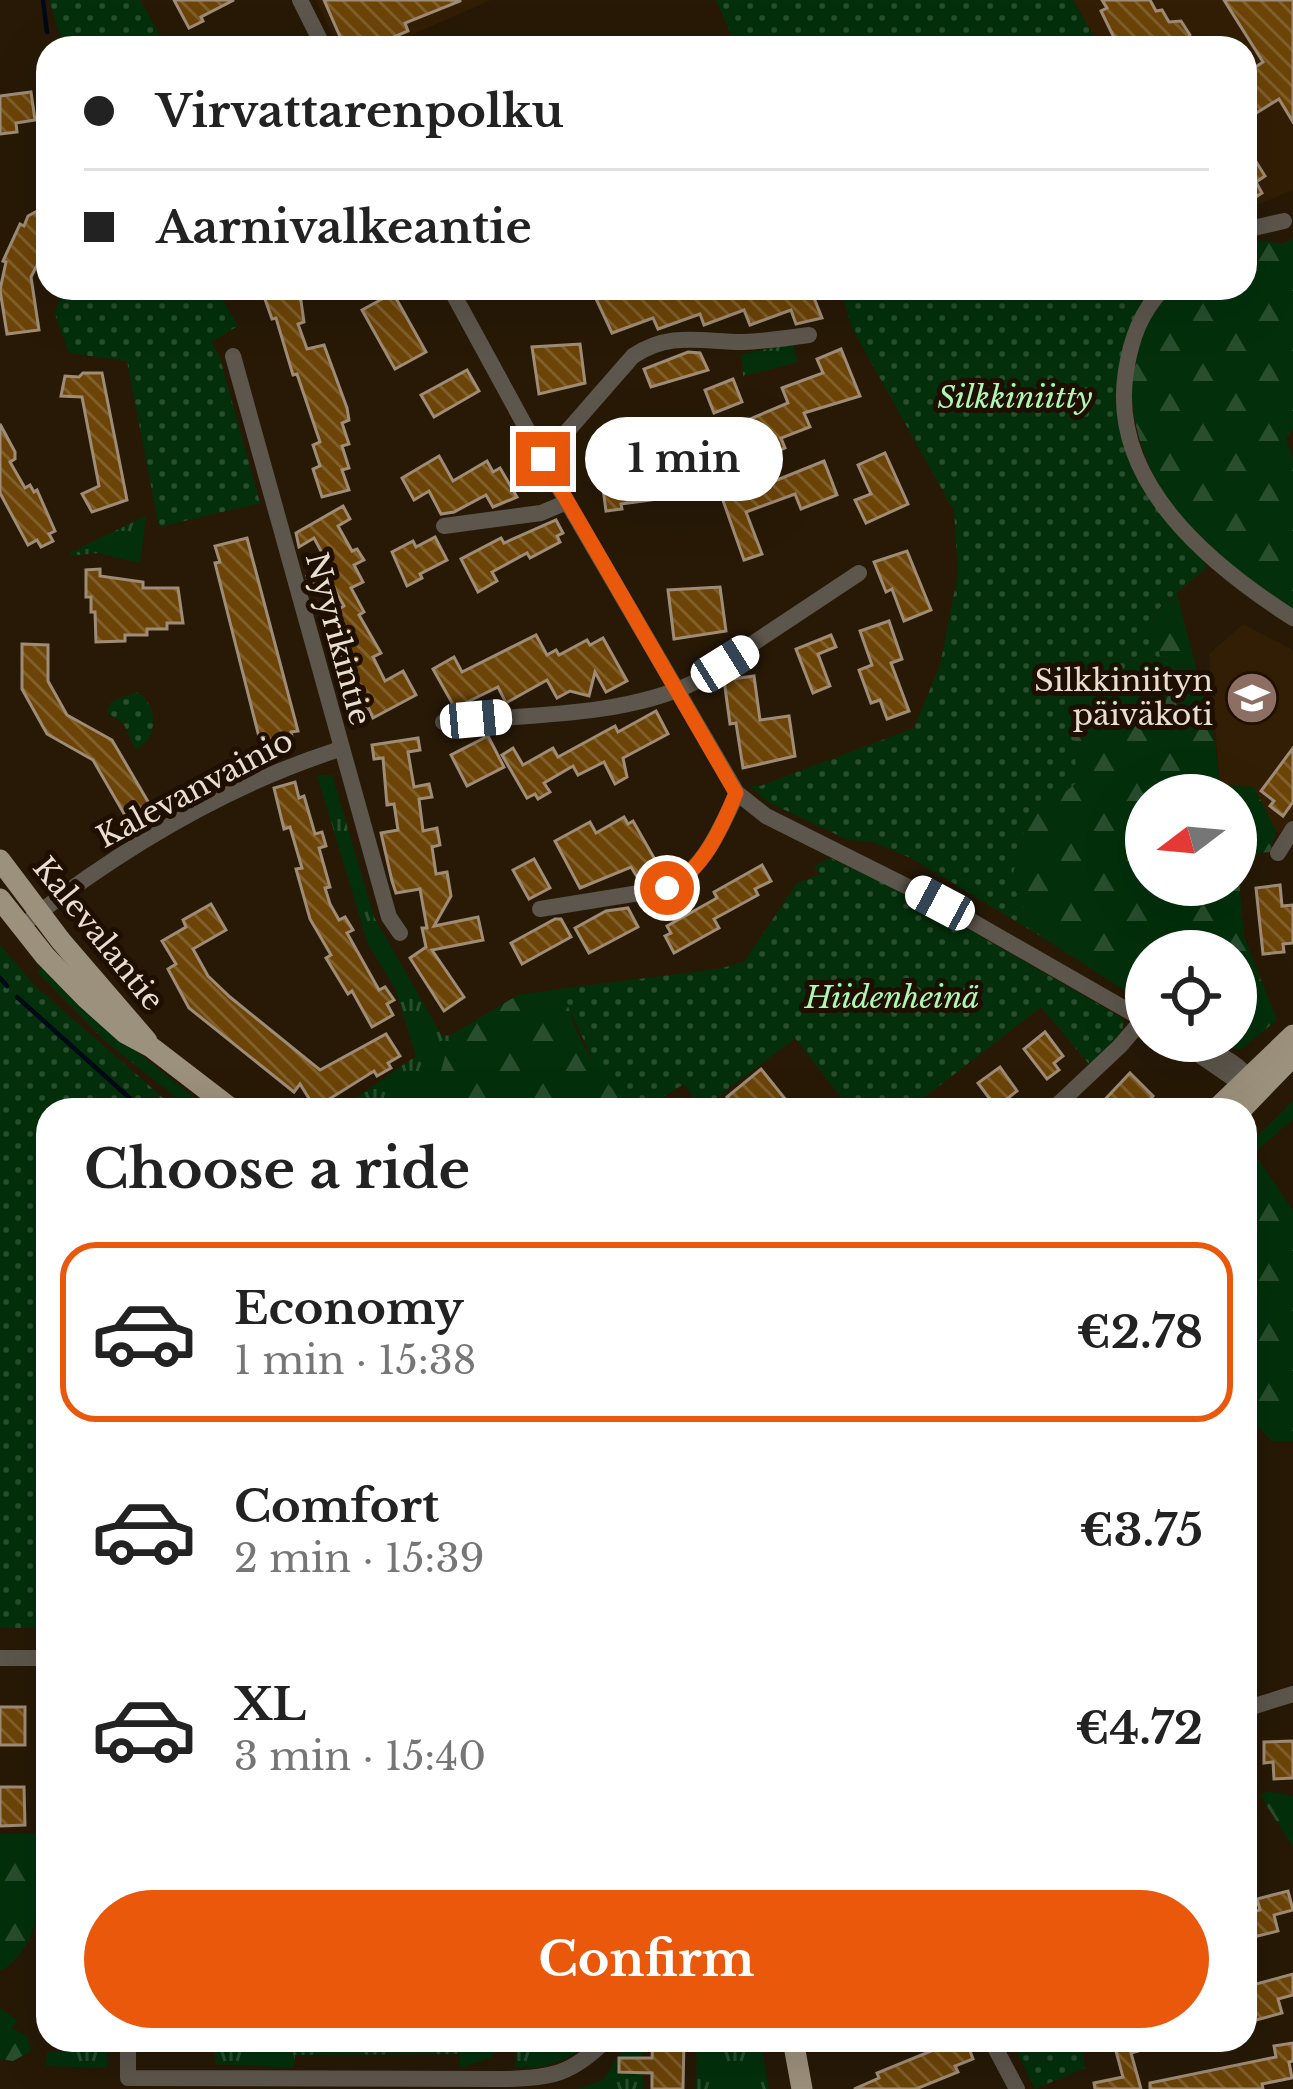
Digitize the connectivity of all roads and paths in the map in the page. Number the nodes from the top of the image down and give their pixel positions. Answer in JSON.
{"nodes":[{"id":1,"x":300,"y":0,"type":"edge"},
{"id":2,"x":318,"y":36,"type":"edge"},
{"id":3,"x":1284,"y":221,"type":"dead end"},
{"id":4,"x":1257,"y":227,"type":"edge"},
{"id":5,"x":457,"y":300,"type":"edge"},
{"id":6,"x":1155,"y":300,"type":"edge"},
{"id":7,"x":809,"y":335,"type":"dead end"},
{"id":8,"x":233,"y":356,"type":"dead end"},
{"id":9,"x":543,"y":459,"type":"junction"},
{"id":10,"x":567,"y":502,"type":"junction"},
{"id":11,"x":444,"y":526,"type":"dead end"},
{"id":12,"x":859,"y":573,"type":"dead end"},
{"id":13,"x":1293,"y":618,"type":"edge"},
{"id":14,"x":676,"y":690,"type":"junction"},
{"id":15,"x":443,"y":722,"type":"dead end"},
{"id":16,"x":340,"y":749,"type":"junction"},
{"id":17,"x":736,"y":793,"type":"junction"},
{"id":18,"x":1293,"y":829,"type":"edge"},
{"id":19,"x":1278,"y":854,"type":"dead end"},
{"id":20,"x":0,"y":860,"type":"edge"},
{"id":21,"x":0,"y":899,"type":"edge"},
{"id":22,"x":540,"y":909,"type":"dead end"},
{"id":23,"x":30,"y":919,"type":"junction"},
{"id":24,"x":400,"y":933,"type":"dead end"},
{"id":25,"x":1125,"y":1009,"type":"edge"},
{"id":26,"x":1293,"y":1035,"type":"edge"},
{"id":27,"x":1125,"y":1041,"type":"edge"},
{"id":28,"x":1293,"y":1056,"type":"edge"},
{"id":29,"x":1229,"y":1062,"type":"edge"},
{"id":30,"x":1249,"y":1085,"type":"junction"},
{"id":31,"x":217,"y":1098,"type":"edge"},
{"id":32,"x":1065,"y":1098,"type":"edge"},
{"id":33,"x":1231,"y":1098,"type":"edge"},
{"id":34,"x":1245,"y":1098,"type":"edge"},
{"id":35,"x":0,"y":1658,"type":"edge"},
{"id":36,"x":36,"y":1658,"type":"edge"},
{"id":37,"x":1293,"y":1694,"type":"edge"},
{"id":38,"x":1257,"y":1704,"type":"edge"},
{"id":39,"x":128,"y":2052,"type":"edge"},
{"id":40,"x":593,"y":2052,"type":"edge"},
{"id":41,"x":795,"y":2052,"type":"edge"},
{"id":42,"x":997,"y":2052,"type":"edge"},
{"id":43,"x":802,"y":2089,"type":"edge"},
{"id":44,"x":1017,"y":2089,"type":"edge"}],
"edges":[{"from":1,"to":2,"type":"street"},
{"from":3,"to":4,"type":"street"},
{"from":5,"to":9,"type":"street"},
{"from":6,"to":13,"type":"street"},
{"from":7,"to":9,"type":"street"},
{"from":8,"to":16,"type":"street","name":"Nyyrikintie"},
{"from":9,"to":10,"type":"street"},
{"from":10,"to":11,"type":"street"},
{"from":10,"to":14,"type":"street"},
{"from":12,"to":14,"type":"street"},
{"from":14,"to":15,"type":"street"},
{"from":14,"to":17,"type":"street"},
{"from":16,"to":23,"type":"street","name":"Kalevanvainio"},
{"from":16,"to":24,"type":"street","name":"Nyyrikintie"},
{"from":17,"to":22,"type":"street"},
{"from":17,"to":25,"type":"street"},
{"from":18,"to":19,"type":"street"},
{"from":20,"to":23,"type":"main road","name":"Kalevalantie"},
{"from":21,"to":23,"type":"main road","name":"Kalevalantie"},
{"from":23,"to":31,"type":"main road","name":"Kalevalantie"},
{"from":26,"to":30,"type":"main road"},
{"from":27,"to":32,"type":"street"},
{"from":28,"to":30,"type":"main road"},
{"from":29,"to":30,"type":"street"},
{"from":30,"to":33,"type":"main road"},
{"from":30,"to":34,"type":"main road"},
{"from":35,"to":36,"type":"street"},
{"from":37,"to":38,"type":"street"},
{"from":39,"to":40,"type":"street"},
{"from":41,"to":43,"type":"main road"},
{"from":42,"to":44,"type":"street"}]}
